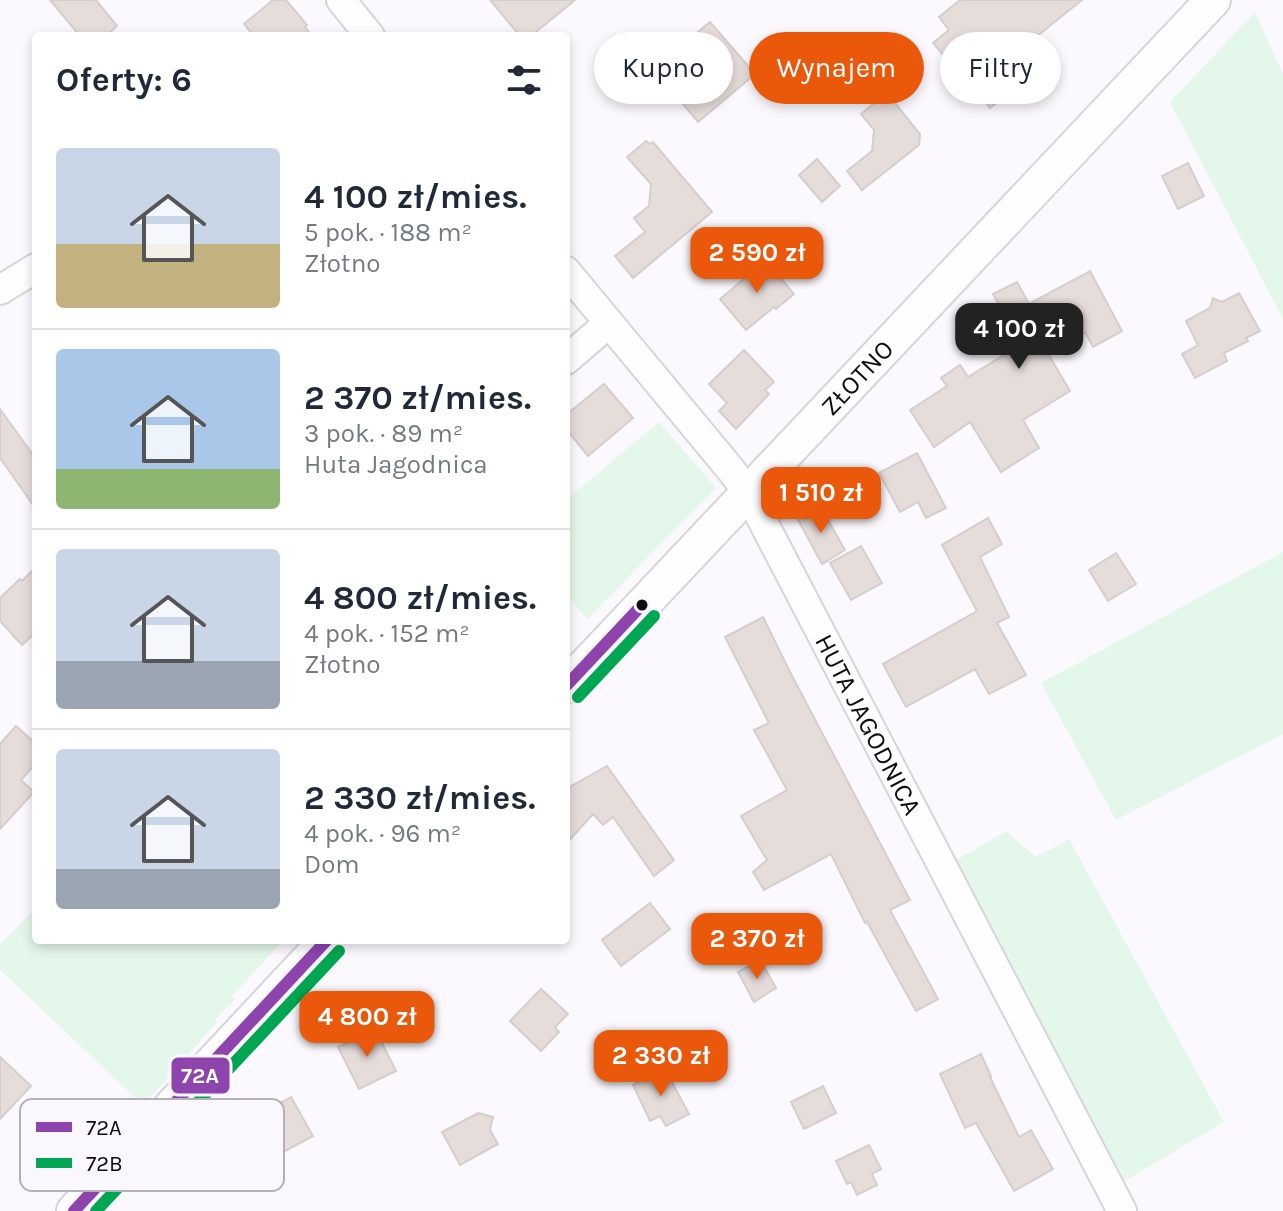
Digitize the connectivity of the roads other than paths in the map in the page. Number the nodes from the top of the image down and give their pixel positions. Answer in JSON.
{"nodes":[{"id":1,"x":341,"y":0,"type":"edge"},
{"id":2,"x":1213,"y":0,"type":"edge"},
{"id":3,"x":361,"y":32,"type":"edge"},
{"id":4,"x":32,"y":270,"type":"edge"},
{"id":5,"x":570,"y":276,"type":"edge"},
{"id":6,"x":0,"y":290,"type":"edge"},
{"id":7,"x":609,"y":323,"type":"junction"},
{"id":8,"x":570,"y":357,"type":"edge"},
{"id":9,"x":748,"y":493,"type":"junction"},
{"id":10,"x":570,"y":682,"type":"edge"},
{"id":11,"x":323,"y":944,"type":"edge"},
{"id":12,"x":179,"y":1099,"type":"edge"},
{"id":13,"x":93,"y":1191,"type":"edge"},
{"id":14,"x":74,"y":1211,"type":"edge"},
{"id":15,"x":1122,"y":1211,"type":"edge"}],
"edges":[{"from":1,"to":3,"type":"street"},
{"from":2,"to":9,"type":"street","name":"ZŁOTNO"},
{"from":4,"to":6,"type":"street"},
{"from":5,"to":7,"type":"street","name":"HUTA JAGODNICA"},
{"from":7,"to":8,"type":"street"},
{"from":7,"to":9,"type":"street","name":"HUTA JAGODNICA"},
{"from":9,"to":10,"type":"street","name":"ZŁOTNO"},
{"from":9,"to":15,"type":"street","name":"HUTA JAGODNICA"},
{"from":11,"to":12,"type":"street"},
{"from":13,"to":14,"type":"street"}]}
